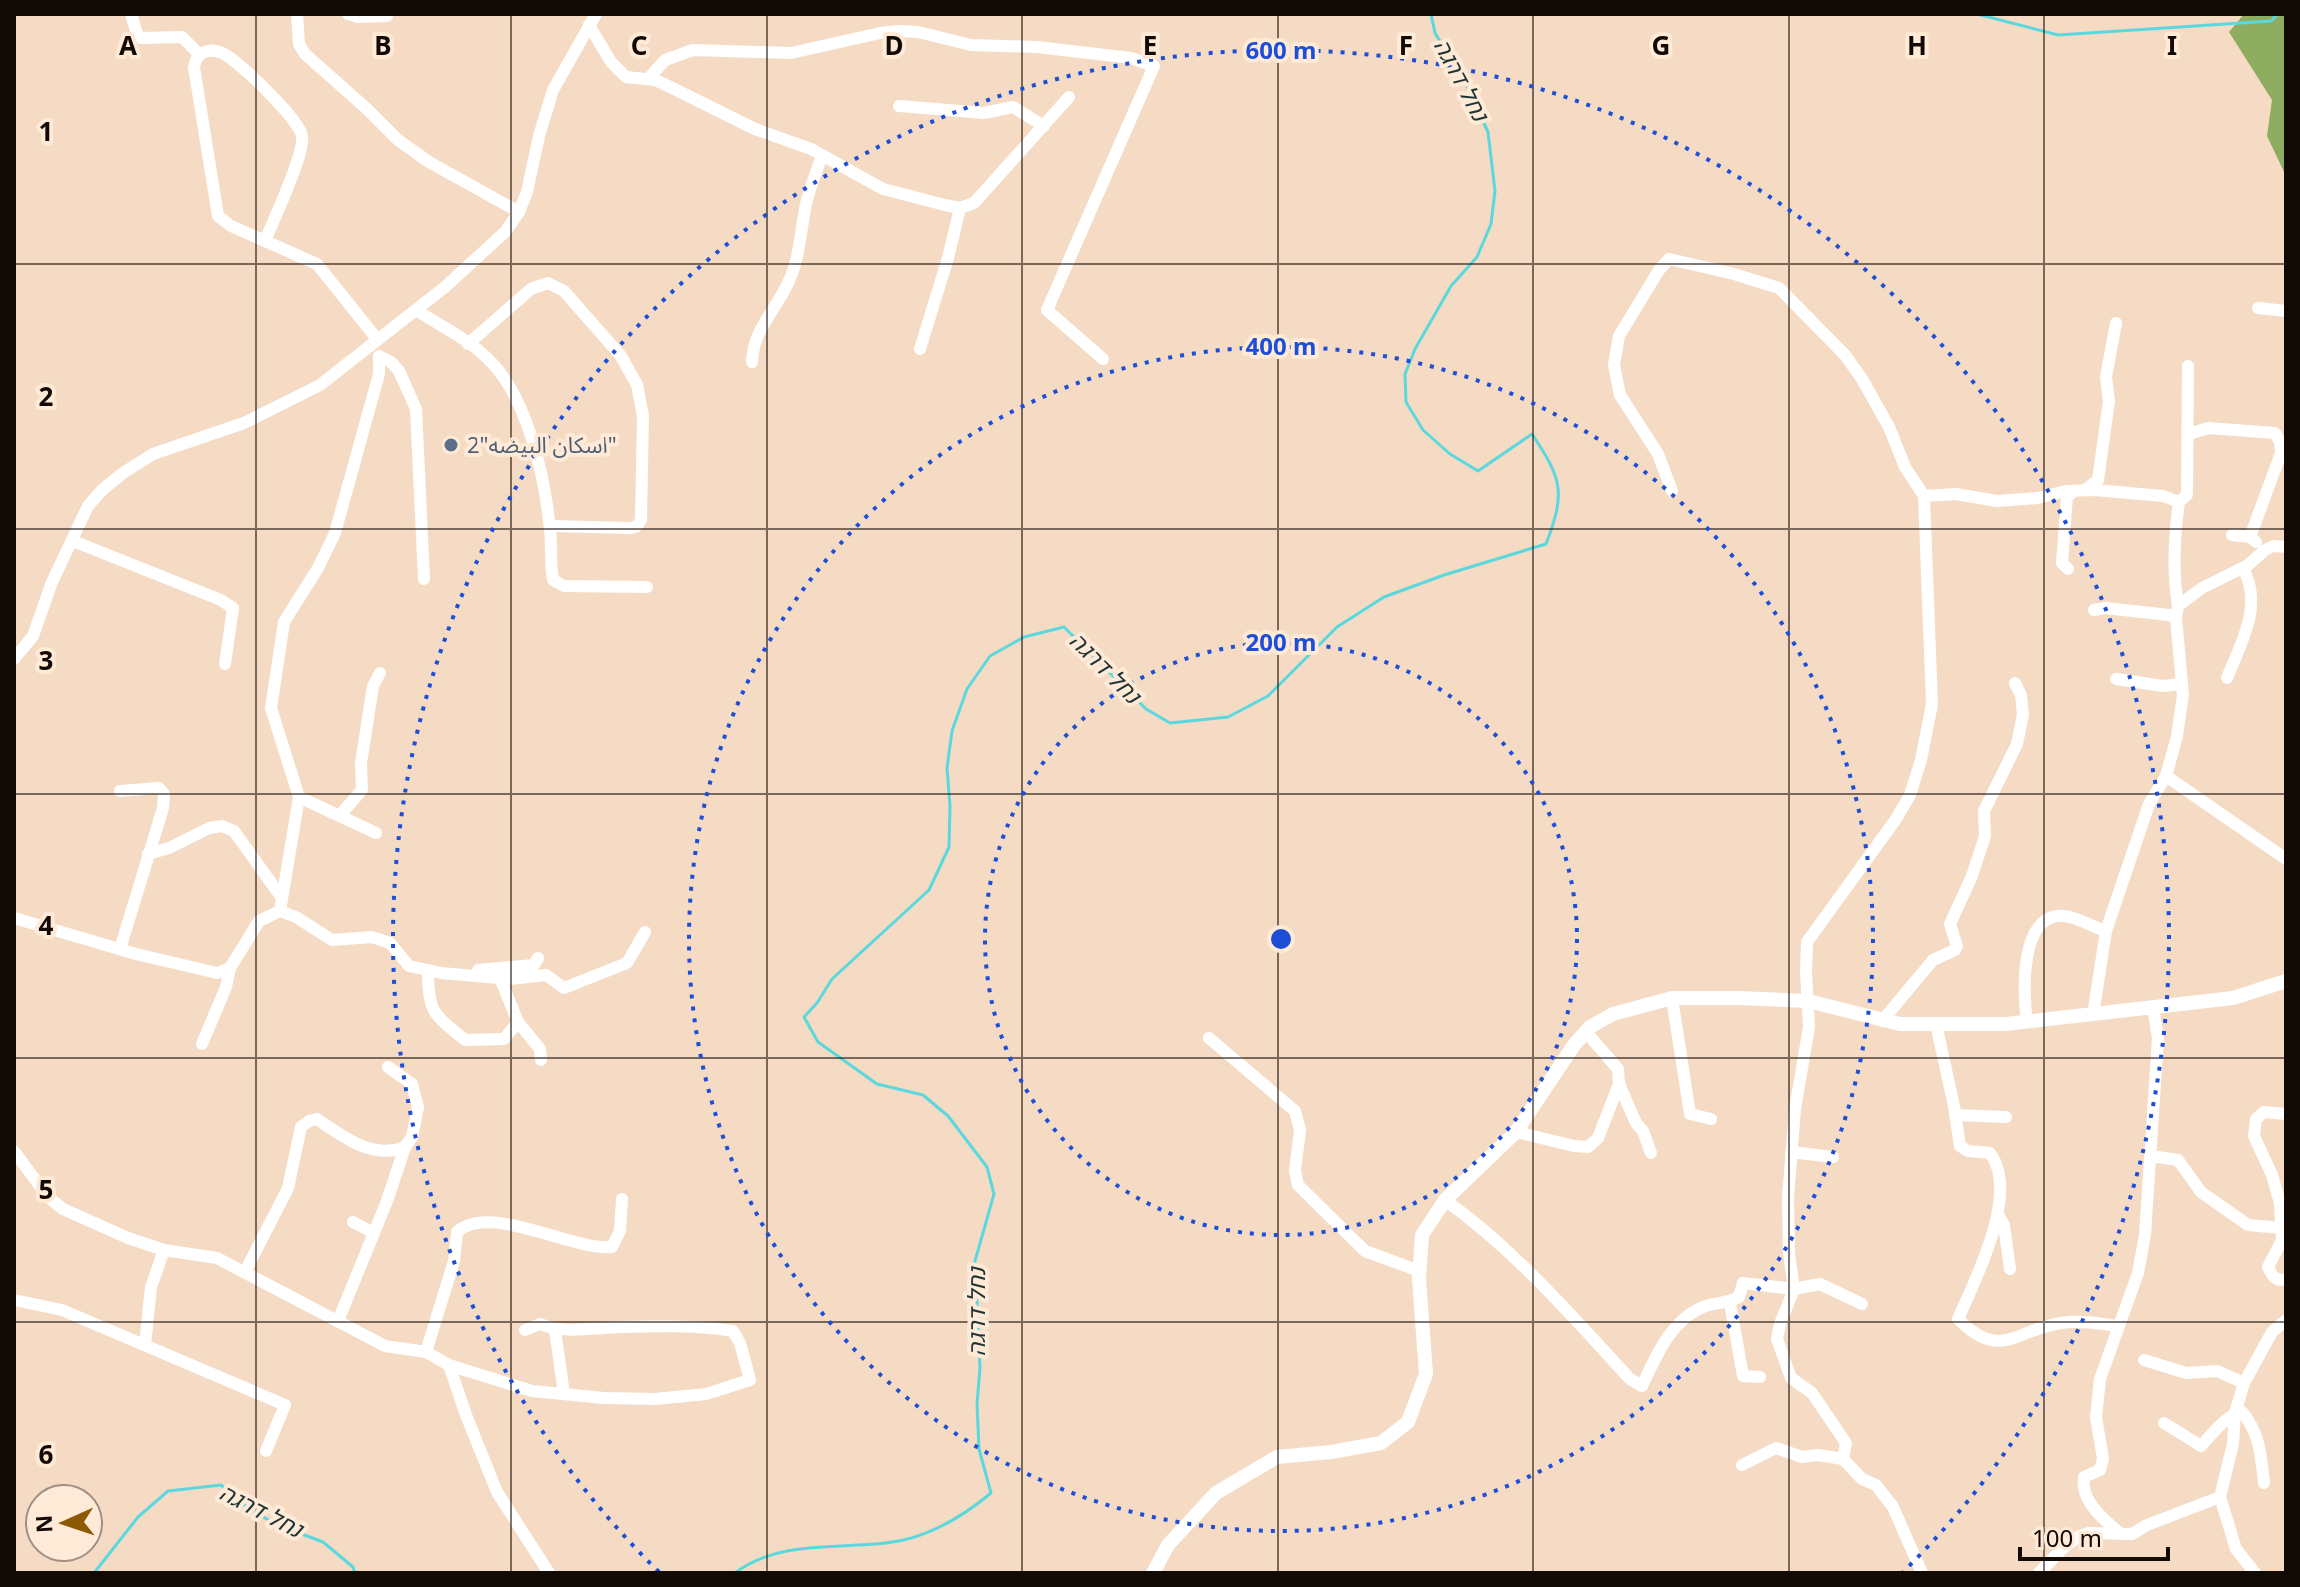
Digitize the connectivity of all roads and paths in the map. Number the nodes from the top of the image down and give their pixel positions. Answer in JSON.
{"nodes":[{"id":1,"x":131,"y":14,"type":"edge"},
{"id":2,"x":297,"y":14,"type":"edge"},
{"id":3,"x":348,"y":14,"type":"edge"},
{"id":4,"x":387,"y":16,"type":"edge"},
{"id":5,"x":592,"y":19,"type":"edge"},
{"id":6,"x":199,"y":54,"type":"junction"},
{"id":7,"x":648,"y":79,"type":"junction"},
{"id":8,"x":1069,"y":97,"type":"dead end"},
{"id":9,"x":899,"y":106,"type":"dead end"},
{"id":10,"x":1044,"y":126,"type":"junction"},
{"id":11,"x":822,"y":156,"type":"junction"},
{"id":12,"x":960,"y":208,"type":"junction"},
{"id":13,"x":519,"y":212,"type":"junction"},
{"id":14,"x":265,"y":241,"type":"junction"},
{"id":15,"x":2258,"y":308,"type":"dead end"},
{"id":16,"x":416,"y":310,"type":"junction"},
{"id":17,"x":2286,"y":311,"type":"edge"},
{"id":18,"x":2116,"y":323,"type":"dead end"},
{"id":19,"x":377,"y":339,"type":"junction"},
{"id":20,"x":468,"y":344,"type":"junction"},
{"id":21,"x":920,"y":349,"type":"dead end"},
{"id":22,"x":1103,"y":359,"type":"dead end"},
{"id":23,"x":752,"y":362,"type":"dead end"},
{"id":24,"x":2188,"y":366,"type":"dead end"},
{"id":25,"x":2189,"y":434,"type":"junction"},
{"id":26,"x":2080,"y":490,"type":"junction"},
{"id":27,"x":1672,"y":491,"type":"dead end"},
{"id":28,"x":1924,"y":496,"type":"junction"},
{"id":29,"x":2179,"y":502,"type":"junction"},
{"id":30,"x":550,"y":526,"type":"junction"},
{"id":31,"x":2232,"y":535,"type":"dead end"},
{"id":32,"x":2250,"y":537,"type":"junction"},
{"id":33,"x":73,"y":541,"type":"junction"},
{"id":34,"x":2286,"y":547,"type":"edge"},
{"id":35,"x":2265,"y":550,"type":"junction"},
{"id":36,"x":2243,"y":568,"type":"junction"},
{"id":37,"x":2068,"y":569,"type":"dead end"},
{"id":38,"x":424,"y":579,"type":"dead end"},
{"id":39,"x":647,"y":587,"type":"dead end"},
{"id":40,"x":2094,"y":610,"type":"dead end"},
{"id":41,"x":2177,"y":612,"type":"junction"},
{"id":42,"x":14,"y":659,"type":"edge"},
{"id":43,"x":225,"y":664,"type":"dead end"},
{"id":44,"x":380,"y":673,"type":"dead end"},
{"id":45,"x":2227,"y":678,"type":"dead end"},
{"id":46,"x":2116,"y":679,"type":"dead end"},
{"id":47,"x":2015,"y":683,"type":"dead end"},
{"id":48,"x":2181,"y":684,"type":"junction"},
{"id":49,"x":2166,"y":776,"type":"junction"},
{"id":50,"x":120,"y":791,"type":"dead end"},
{"id":51,"x":299,"y":797,"type":"junction"},
{"id":52,"x":340,"y":815,"type":"junction"},
{"id":53,"x":376,"y":833,"type":"dead end"},
{"id":54,"x":148,"y":854,"type":"junction"},
{"id":55,"x":2286,"y":859,"type":"edge"},
{"id":56,"x":281,"y":905,"type":"junction"},
{"id":57,"x":14,"y":918,"type":"edge"},
{"id":58,"x":2106,"y":931,"type":"junction"},
{"id":59,"x":645,"y":932,"type":"dead end"},
{"id":60,"x":120,"y":949,"type":"junction"},
{"id":61,"x":538,"y":958,"type":"dead end"},
{"id":62,"x":230,"y":968,"type":"junction"},
{"id":63,"x":434,"y":972,"type":"junction"},
{"id":64,"x":500,"y":978,"type":"junction"},
{"id":65,"x":2286,"y":981,"type":"edge"},
{"id":66,"x":1672,"y":998,"type":"junction"},
{"id":67,"x":1808,"y":1001,"type":"junction"},
{"id":68,"x":2153,"y":1007,"type":"junction"},
{"id":69,"x":2093,"y":1015,"type":"junction"},
{"id":70,"x":1882,"y":1021,"type":"junction"},
{"id":71,"x":518,"y":1022,"type":"junction"},
{"id":72,"x":2027,"y":1022,"type":"junction"},
{"id":73,"x":1936,"y":1024,"type":"junction"},
{"id":74,"x":1586,"y":1032,"type":"junction"},
{"id":75,"x":1209,"y":1038,"type":"dead end"},
{"id":76,"x":202,"y":1044,"type":"dead end"},
{"id":77,"x":541,"y":1060,"type":"dead end"},
{"id":78,"x":388,"y":1067,"type":"dead end"},
{"id":79,"x":1619,"y":1084,"type":"junction"},
{"id":80,"x":2286,"y":1114,"type":"edge"},
{"id":81,"x":1955,"y":1115,"type":"junction"},
{"id":82,"x":2006,"y":1117,"type":"dead end"},
{"id":83,"x":1711,"y":1119,"type":"dead end"},
{"id":84,"x":1516,"y":1132,"type":"junction"},
{"id":85,"x":405,"y":1147,"type":"junction"},
{"id":86,"x":14,"y":1151,"type":"edge"},
{"id":87,"x":1791,"y":1152,"type":"junction"},
{"id":88,"x":1651,"y":1153,"type":"dead end"},
{"id":89,"x":2151,"y":1156,"type":"junction"},
{"id":90,"x":1833,"y":1157,"type":"dead end"},
{"id":91,"x":622,"y":1199,"type":"dead end"},
{"id":92,"x":1445,"y":1200,"type":"junction"},
{"id":93,"x":1998,"y":1214,"type":"junction"},
{"id":94,"x":353,"y":1222,"type":"dead end"},
{"id":95,"x":2281,"y":1228,"type":"junction"},
{"id":96,"x":374,"y":1233,"type":"junction"},
{"id":97,"x":164,"y":1250,"type":"junction"},
{"id":98,"x":2010,"y":1269,"type":"dead end"},
{"id":99,"x":1419,"y":1271,"type":"junction"},
{"id":100,"x":245,"y":1272,"type":"junction"},
{"id":101,"x":2286,"y":1279,"type":"edge"},
{"id":102,"x":1794,"y":1289,"type":"junction"},
{"id":103,"x":14,"y":1300,"type":"edge"},
{"id":104,"x":1730,"y":1303,"type":"junction"},
{"id":105,"x":1862,"y":1304,"type":"dead end"},
{"id":106,"x":2286,"y":1320,"type":"edge"},
{"id":107,"x":338,"y":1321,"type":"junction"},
{"id":108,"x":2117,"y":1326,"type":"junction"},
{"id":109,"x":525,"y":1330,"type":"dead end"},
{"id":110,"x":555,"y":1330,"type":"junction"},
{"id":111,"x":145,"y":1345,"type":"junction"},
{"id":112,"x":426,"y":1352,"type":"junction"},
{"id":113,"x":2144,"y":1360,"type":"dead end"},
{"id":114,"x":449,"y":1365,"type":"junction"},
{"id":115,"x":1760,"y":1377,"type":"dead end"},
{"id":116,"x":2244,"y":1383,"type":"junction"},
{"id":117,"x":564,"y":1394,"type":"junction"},
{"id":118,"x":2235,"y":1413,"type":"junction"},
{"id":119,"x":2164,"y":1423,"type":"dead end"},
{"id":120,"x":266,"y":1451,"type":"dead end"},
{"id":121,"x":1843,"y":1459,"type":"junction"},
{"id":122,"x":1742,"y":1465,"type":"dead end"},
{"id":123,"x":2264,"y":1483,"type":"dead end"},
{"id":124,"x":2220,"y":1497,"type":"junction"},
{"id":125,"x":2121,"y":1534,"type":"junction"},
{"id":126,"x":549,"y":1573,"type":"edge"},
{"id":127,"x":1153,"y":1573,"type":"edge"},
{"id":128,"x":1922,"y":1573,"type":"edge"},
{"id":129,"x":2039,"y":1573,"type":"edge"},
{"id":130,"x":2255,"y":1573,"type":"edge"}],
"edges":[{"from":1,"to":6,"type":"street"},
{"from":2,"to":13,"type":"street"},
{"from":3,"to":4,"type":"street"},
{"from":5,"to":7,"type":"street"},
{"from":5,"to":13,"type":"street"},
{"from":6,"to":14,"type":"street"},
{"from":6,"to":14,"type":"street"},
{"from":7,"to":11,"type":"street"},
{"from":7,"to":22,"type":"street"},
{"from":8,"to":10,"type":"street"},
{"from":9,"to":10,"type":"street"},
{"from":10,"to":12,"type":"street"},
{"from":11,"to":12,"type":"street"},
{"from":11,"to":23,"type":"street"},
{"from":12,"to":21,"type":"street"},
{"from":13,"to":16,"type":"street"},
{"from":14,"to":19,"type":"street"},
{"from":15,"to":17,"type":"street"},
{"from":16,"to":19,"type":"street"},
{"from":16,"to":20,"type":"street"},
{"from":18,"to":26,"type":"street"},
{"from":19,"to":33,"type":"street"},
{"from":20,"to":30,"type":"street"},
{"from":20,"to":30,"type":"street"},
{"from":24,"to":25,"type":"street"},
{"from":25,"to":29,"type":"street"},
{"from":25,"to":32,"type":"street"},
{"from":26,"to":28,"type":"street"},
{"from":26,"to":29,"type":"street"},
{"from":26,"to":37,"type":"street"},
{"from":27,"to":28,"type":"street"},
{"from":28,"to":67,"type":"street"},
{"from":29,"to":41,"type":"street"},
{"from":30,"to":39,"type":"street"},
{"from":31,"to":32,"type":"street"},
{"from":32,"to":35,"type":"street"},
{"from":33,"to":42,"type":"street"},
{"from":33,"to":43,"type":"street"},
{"from":34,"to":35,"type":"street"},
{"from":35,"to":36,"type":"street"},
{"from":36,"to":41,"type":"street"},
{"from":36,"to":45,"type":"street"},
{"from":38,"to":51,"type":"street"},
{"from":40,"to":41,"type":"street"},
{"from":41,"to":48,"type":"street"},
{"from":44,"to":52,"type":"street"},
{"from":46,"to":48,"type":"street"},
{"from":47,"to":70,"type":"street"},
{"from":48,"to":49,"type":"street"},
{"from":49,"to":55,"type":"street"},
{"from":49,"to":58,"type":"street"},
{"from":50,"to":54,"type":"street"},
{"from":51,"to":52,"type":"street"},
{"from":51,"to":56,"type":"street"},
{"from":52,"to":53,"type":"street"},
{"from":54,"to":56,"type":"street"},
{"from":54,"to":60,"type":"street"},
{"from":56,"to":62,"type":"street"},
{"from":56,"to":63,"type":"street"},
{"from":57,"to":60,"type":"street"},
{"from":58,"to":69,"type":"street"},
{"from":58,"to":72,"type":"street"},
{"from":59,"to":64,"type":"street"},
{"from":60,"to":62,"type":"street"},
{"from":61,"to":63,"type":"street"},
{"from":62,"to":76,"type":"street"},
{"from":63,"to":64,"type":"street"},
{"from":63,"to":71,"type":"street"},
{"from":64,"to":71,"type":"street"},
{"from":65,"to":68,"type":"street"},
{"from":66,"to":67,"type":"street"},
{"from":66,"to":74,"type":"street"},
{"from":66,"to":83,"type":"street"},
{"from":67,"to":70,"type":"street"},
{"from":67,"to":87,"type":"street"},
{"from":68,"to":69,"type":"street"},
{"from":68,"to":89,"type":"street"},
{"from":69,"to":72,"type":"street"},
{"from":70,"to":73,"type":"street"},
{"from":71,"to":77,"type":"street"},
{"from":72,"to":73,"type":"street"},
{"from":73,"to":81,"type":"street"},
{"from":74,"to":79,"type":"street"},
{"from":74,"to":84,"type":"street"},
{"from":75,"to":99,"type":"street"},
{"from":78,"to":85,"type":"street"},
{"from":79,"to":84,"type":"street"},
{"from":79,"to":88,"type":"street"},
{"from":80,"to":95,"type":"street"},
{"from":81,"to":82,"type":"street"},
{"from":81,"to":93,"type":"street"},
{"from":84,"to":92,"type":"street"},
{"from":85,"to":96,"type":"street"},
{"from":85,"to":100,"type":"street"},
{"from":86,"to":97,"type":"street"},
{"from":87,"to":90,"type":"street"},
{"from":87,"to":102,"type":"street"},
{"from":89,"to":95,"type":"street"},
{"from":89,"to":108,"type":"street"},
{"from":91,"to":112,"type":"street"},
{"from":92,"to":99,"type":"street"},
{"from":92,"to":104,"type":"street"},
{"from":93,"to":98,"type":"street"},
{"from":93,"to":108,"type":"street"},
{"from":94,"to":96,"type":"street"},
{"from":95,"to":101,"type":"street"},
{"from":96,"to":107,"type":"street"},
{"from":97,"to":100,"type":"street"},
{"from":97,"to":111,"type":"street"},
{"from":99,"to":127,"type":"street"},
{"from":100,"to":107,"type":"street"},
{"from":102,"to":104,"type":"street"},
{"from":102,"to":105,"type":"street"},
{"from":102,"to":121,"type":"street"},
{"from":103,"to":111,"type":"street"},
{"from":104,"to":115,"type":"street"},
{"from":106,"to":116,"type":"street"},
{"from":107,"to":112,"type":"street"},
{"from":108,"to":125,"type":"street"},
{"from":109,"to":110,"type":"street"},
{"from":110,"to":117,"type":"street"},
{"from":110,"to":117,"type":"street"},
{"from":111,"to":120,"type":"street"},
{"from":112,"to":114,"type":"street"},
{"from":113,"to":116,"type":"street"},
{"from":114,"to":117,"type":"street"},
{"from":114,"to":126,"type":"street"},
{"from":116,"to":118,"type":"street"},
{"from":118,"to":119,"type":"street"},
{"from":118,"to":123,"type":"street"},
{"from":118,"to":124,"type":"street"},
{"from":121,"to":122,"type":"street"},
{"from":121,"to":128,"type":"street"},
{"from":124,"to":125,"type":"street"},
{"from":124,"to":130,"type":"street"},
{"from":125,"to":129,"type":"street"}]}
